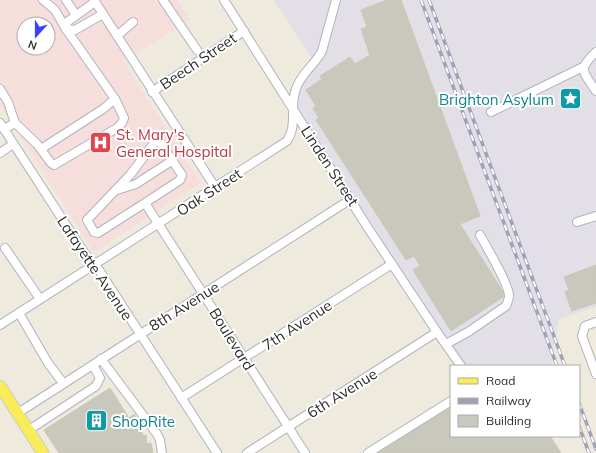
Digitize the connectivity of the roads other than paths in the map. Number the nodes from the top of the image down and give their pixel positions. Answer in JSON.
{"nodes":[{"id":1,"x":43,"y":0,"type":"edge"},
{"id":2,"x":66,"y":0,"type":"edge"},
{"id":3,"x":163,"y":0,"type":"edge"},
{"id":4,"x":224,"y":0,"type":"edge"},
{"id":5,"x":336,"y":0,"type":"edge"},
{"id":6,"x":94,"y":1,"type":"edge"},
{"id":7,"x":103,"y":14,"type":"junction"},
{"id":8,"x":76,"y":15,"type":"junction"},
{"id":9,"x":133,"y":22,"type":"dead end"},
{"id":10,"x":66,"y":29,"type":"junction"},
{"id":11,"x":244,"y":31,"type":"junction"},
{"id":12,"x":117,"y":36,"type":"junction"},
{"id":13,"x":197,"y":50,"type":"dead end"},
{"id":14,"x":596,"y":52,"type":"edge"},
{"id":15,"x":583,"y":67,"type":"junction"},
{"id":16,"x":0,"y":89,"type":"edge"},
{"id":17,"x":596,"y":91,"type":"edge"},
{"id":18,"x":152,"y":92,"type":"junction"},
{"id":19,"x":115,"y":99,"type":"junction"},
{"id":20,"x":294,"y":109,"type":"junction"},
{"id":21,"x":491,"y":112,"type":"dead end"},
{"id":22,"x":15,"y":123,"type":"junction"},
{"id":23,"x":2,"y":126,"type":"edge"},
{"id":24,"x":13,"y":144,"type":"junction"},
{"id":25,"x":41,"y":149,"type":"junction"},
{"id":26,"x":0,"y":153,"type":"edge"},
{"id":27,"x":172,"y":160,"type":"junction"},
{"id":28,"x":215,"y":188,"type":"junction"},
{"id":29,"x":117,"y":190,"type":"junction"},
{"id":30,"x":351,"y":199,"type":"junction"},
{"id":31,"x":145,"y":203,"type":"junction"},
{"id":32,"x":596,"y":216,"type":"edge"},
{"id":33,"x":577,"y":222,"type":"dead end"},
{"id":34,"x":158,"y":224,"type":"junction"},
{"id":35,"x":480,"y":235,"type":"dead end"},
{"id":36,"x":5,"y":248,"type":"dead end"},
{"id":37,"x":94,"y":264,"type":"junction"},
{"id":38,"x":392,"y":264,"type":"junction"},
{"id":39,"x":203,"y":294,"type":"junction"},
{"id":40,"x":40,"y":300,"type":"junction"},
{"id":41,"x":19,"y":313,"type":"junction"},
{"id":42,"x":596,"y":322,"type":"edge"},
{"id":43,"x":0,"y":325,"type":"edge"},
{"id":44,"x":437,"y":332,"type":"junction"},
{"id":45,"x":140,"y":334,"type":"junction"},
{"id":46,"x":446,"y":344,"type":"junction"},
{"id":47,"x":244,"y":358,"type":"junction"},
{"id":48,"x":101,"y":359,"type":"junction"},
{"id":49,"x":92,"y":365,"type":"junction"},
{"id":50,"x":461,"y":365,"type":"edge"},
{"id":51,"x":596,"y":374,"type":"edge"},
{"id":52,"x":63,"y":383,"type":"junction"},
{"id":53,"x":0,"y":386,"type":"edge"},
{"id":54,"x":181,"y":398,"type":"junction"},
{"id":55,"x":450,"y":402,"type":"edge"},
{"id":56,"x":18,"y":413,"type":"junction"},
{"id":57,"x":288,"y":427,"type":"junction"},
{"id":58,"x":29,"y":430,"type":"junction"},
{"id":59,"x":43,"y":453,"type":"edge"},
{"id":60,"x":162,"y":453,"type":"edge"},
{"id":61,"x":217,"y":453,"type":"edge"},
{"id":62,"x":247,"y":453,"type":"edge"},
{"id":63,"x":305,"y":453,"type":"edge"},
{"id":64,"x":368,"y":453,"type":"edge"}],
"edges":[{"from":1,"to":10,"type":"street"},
{"from":2,"to":8,"type":"street"},
{"from":3,"to":13,"type":"street"},
{"from":4,"to":11,"type":"street","name":"Linden Street"},
{"from":5,"to":20,"type":"street","name":"Oak Street"},
{"from":6,"to":7,"type":"street"},
{"from":6,"to":8,"type":"street"},
{"from":7,"to":10,"type":"street"},
{"from":7,"to":12,"type":"street"},
{"from":8,"to":10,"type":"street"},
{"from":9,"to":12,"type":"street"},
{"from":10,"to":19,"type":"street"},
{"from":11,"to":18,"type":"street","name":"Beech Street"},
{"from":11,"to":20,"type":"street","name":"Linden Street"},
{"from":12,"to":18,"type":"street"},
{"from":14,"to":15,"type":"street"},
{"from":15,"to":17,"type":"street"},
{"from":15,"to":21,"type":"street"},
{"from":16,"to":22,"type":"street"},
{"from":18,"to":28,"type":"street"},
{"from":19,"to":25,"type":"street"},
{"from":19,"to":25,"type":"street"},
{"from":20,"to":28,"type":"street","name":"Oak Street"},
{"from":20,"to":30,"type":"street","name":"Linden Street"},
{"from":22,"to":23,"type":"street"},
{"from":22,"to":25,"type":"street"},
{"from":23,"to":24,"type":"street","name":"Lafayette Avenue"},
{"from":24,"to":26,"type":"street"},
{"from":24,"to":37,"type":"street","name":"Lafayette Avenue"},
{"from":27,"to":29,"type":"street"},
{"from":27,"to":29,"type":"street"},
{"from":27,"to":31,"type":"street"},
{"from":28,"to":34,"type":"street","name":"Oak Street"},
{"from":29,"to":31,"type":"street"},
{"from":30,"to":38,"type":"street","name":"Linden Street"},
{"from":30,"to":39,"type":"street","name":"8th Avenue"},
{"from":31,"to":34,"type":"street","name":"Boulevard"},
{"from":32,"to":33,"type":"street"},
{"from":34,"to":37,"type":"street","name":"Oak Street"},
{"from":34,"to":39,"type":"street","name":"Boulevard"},
{"from":35,"to":46,"type":"street"},
{"from":36,"to":40,"type":"street"},
{"from":37,"to":40,"type":"street","name":"Oak Street"},
{"from":37,"to":45,"type":"street","name":"Lafayette Avenue"},
{"from":38,"to":44,"type":"street","name":"Linden Street"},
{"from":38,"to":47,"type":"street","name":"7th Avenue"},
{"from":39,"to":45,"type":"street","name":"8th Avenue"},
{"from":39,"to":47,"type":"street","name":"Boulevard"},
{"from":40,"to":41,"type":"street","name":"Oak Street"},
{"from":41,"to":43,"type":"street","name":"Oak Street"},
{"from":41,"to":52,"type":"street"},
{"from":42,"to":51,"type":"street"},
{"from":44,"to":46,"type":"street","name":"Linden Street"},
{"from":44,"to":57,"type":"street","name":"6th Avenue"},
{"from":45,"to":48,"type":"street","name":"8th Avenue"},
{"from":45,"to":54,"type":"street","name":"Lafayette Avenue"},
{"from":46,"to":50,"type":"street","name":"Linden Street"},
{"from":47,"to":54,"type":"street","name":"7th Avenue"},
{"from":47,"to":57,"type":"street","name":"Boulevard"},
{"from":48,"to":49,"type":"street","name":"8th Avenue"},
{"from":48,"to":60,"type":"street"},
{"from":49,"to":52,"type":"street","name":"8th Avenue"},
{"from":49,"to":58,"type":"street"},
{"from":52,"to":56,"type":"street","name":"8th Avenue"},
{"from":53,"to":56,"type":"main road"},
{"from":54,"to":61,"type":"street","name":"Lafayette Avenue"},
{"from":55,"to":64,"type":"street"},
{"from":56,"to":58,"type":"main road"},
{"from":57,"to":62,"type":"street","name":"6th Avenue"},
{"from":57,"to":63,"type":"street","name":"Boulevard"},
{"from":58,"to":59,"type":"main road"}]}
